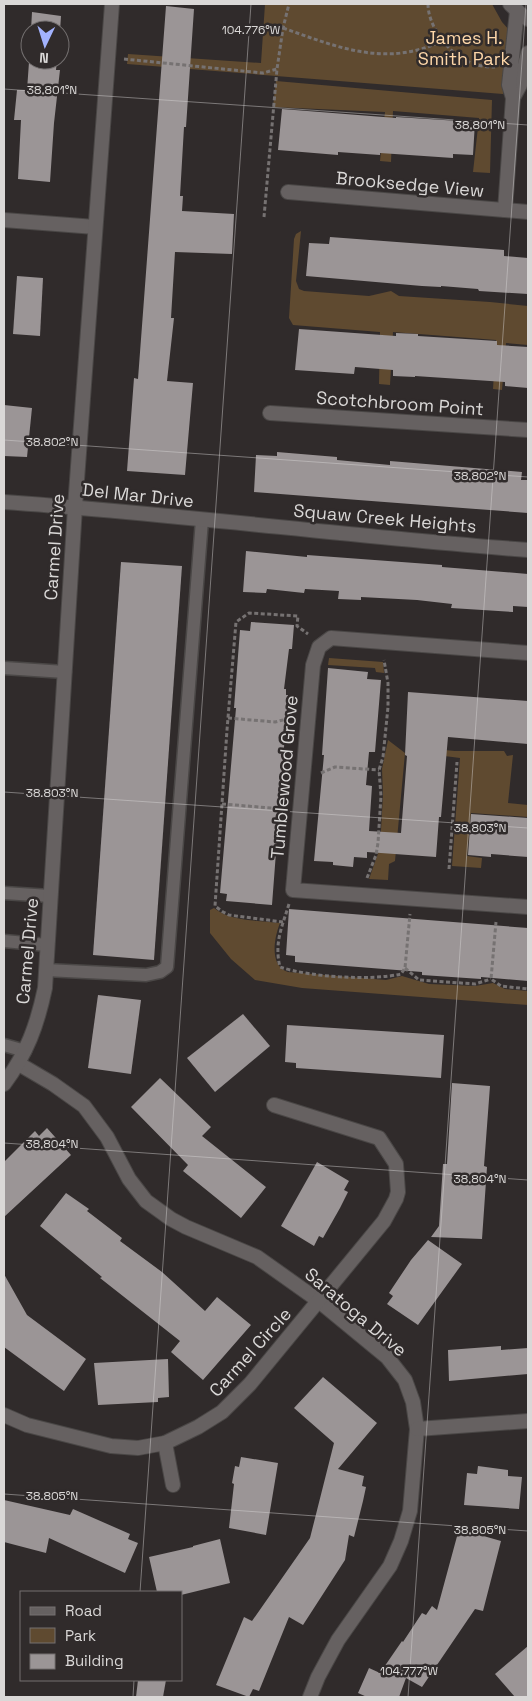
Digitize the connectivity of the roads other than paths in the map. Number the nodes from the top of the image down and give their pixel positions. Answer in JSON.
{"nodes":[{"id":1,"x":112,"y":4,"type":"edge"},
{"id":2,"x":519,"y":11,"type":"edge"},
{"id":3,"x":528,"y":54,"type":"edge"},
{"id":4,"x":513,"y":98,"type":"junction"},
{"id":5,"x":288,"y":192,"type":"dead end"},
{"id":6,"x":505,"y":210,"type":"junction"},
{"id":7,"x":528,"y":212,"type":"edge"},
{"id":8,"x":4,"y":220,"type":"edge"},
{"id":9,"x":95,"y":227,"type":"junction"},
{"id":10,"x":270,"y":413,"type":"dead end"},
{"id":11,"x":528,"y":430,"type":"edge"},
{"id":12,"x":4,"y":502,"type":"edge"},
{"id":13,"x":75,"y":507,"type":"junction"},
{"id":14,"x":202,"y":520,"type":"junction"},
{"id":15,"x":238,"y":522,"type":"joint"},
{"id":16,"x":528,"y":550,"type":"edge"},
{"id":17,"x":528,"y":653,"type":"edge"},
{"id":18,"x":4,"y":668,"type":"edge"},
{"id":19,"x":65,"y":672,"type":"junction"},
{"id":20,"x":4,"y":893,"type":"edge"},
{"id":21,"x":50,"y":896,"type":"junction"},
{"id":22,"x":528,"y":907,"type":"edge"},
{"id":23,"x":4,"y":941,"type":"edge"},
{"id":24,"x":47,"y":945,"type":"junction"},
{"id":25,"x":46,"y":970,"type":"junction"},
{"id":26,"x":4,"y":1045,"type":"edge"},
{"id":27,"x":25,"y":1051,"type":"junction"},
{"id":28,"x":19,"y":1064,"type":"junction"},
{"id":29,"x":4,"y":1084,"type":"edge"},
{"id":30,"x":274,"y":1105,"type":"dead end"},
{"id":31,"x":319,"y":1301,"type":"junction"},
{"id":32,"x":4,"y":1415,"type":"edge"},
{"id":33,"x":528,"y":1421,"type":"edge"},
{"id":34,"x":417,"y":1429,"type":"junction"},
{"id":35,"x":165,"y":1443,"type":"junction"},
{"id":36,"x":173,"y":1485,"type":"dead end"},
{"id":37,"x":310,"y":1697,"type":"edge"}],
"edges":[{"from":1,"to":9,"type":"street","name":"Carmel Drive"},
{"from":2,"to":4,"type":"street"},
{"from":3,"to":4,"type":"street"},
{"from":4,"to":6,"type":"street"},
{"from":5,"to":6,"type":"street","name":"Brooksedge View"},
{"from":6,"to":7,"type":"street","name":"Brooksedge View"},
{"from":8,"to":9,"type":"street"},
{"from":9,"to":13,"type":"street","name":"Carmel Drive"},
{"from":10,"to":11,"type":"street","name":"Scotchbroom Point"},
{"from":12,"to":13,"type":"street","name":"Del Mar Drive"},
{"from":13,"to":14,"type":"street","name":"Del Mar Drive"},
{"from":13,"to":19,"type":"street","name":"Carmel Drive"},
{"from":14,"to":15,"type":"street","name":"Del Mar Drive"},
{"from":14,"to":25,"type":"lane"},
{"from":15,"to":16,"type":"street","name":"Squaw Creek Heights"},
{"from":17,"to":22,"type":"street","name":"Tumblewood Grove"},
{"from":18,"to":19,"type":"lane"},
{"from":19,"to":21,"type":"street","name":"Carmel Drive"},
{"from":20,"to":21,"type":"lane"},
{"from":21,"to":24,"type":"street","name":"Carmel Drive"},
{"from":23,"to":24,"type":"lane"},
{"from":24,"to":25,"type":"street","name":"Carmel Drive"},
{"from":25,"to":27,"type":"street","name":"Carmel Drive"},
{"from":26,"to":27,"type":"lane"},
{"from":27,"to":28,"type":"street","name":"Carmel Drive"},
{"from":28,"to":29,"type":"street","name":"Carmel Drive"},
{"from":28,"to":31,"type":"street","name":"Saratoga Drive"},
{"from":30,"to":31,"type":"street","name":"Carmel Circle"},
{"from":31,"to":34,"type":"street","name":"Saratoga Drive"},
{"from":31,"to":35,"type":"street","name":"Carmel Circle"},
{"from":32,"to":35,"type":"street","name":"Carmel Circle"},
{"from":33,"to":34,"type":"street"},
{"from":34,"to":37,"type":"street","name":"Saratoga Drive"},
{"from":35,"to":36,"type":"street"}]}
